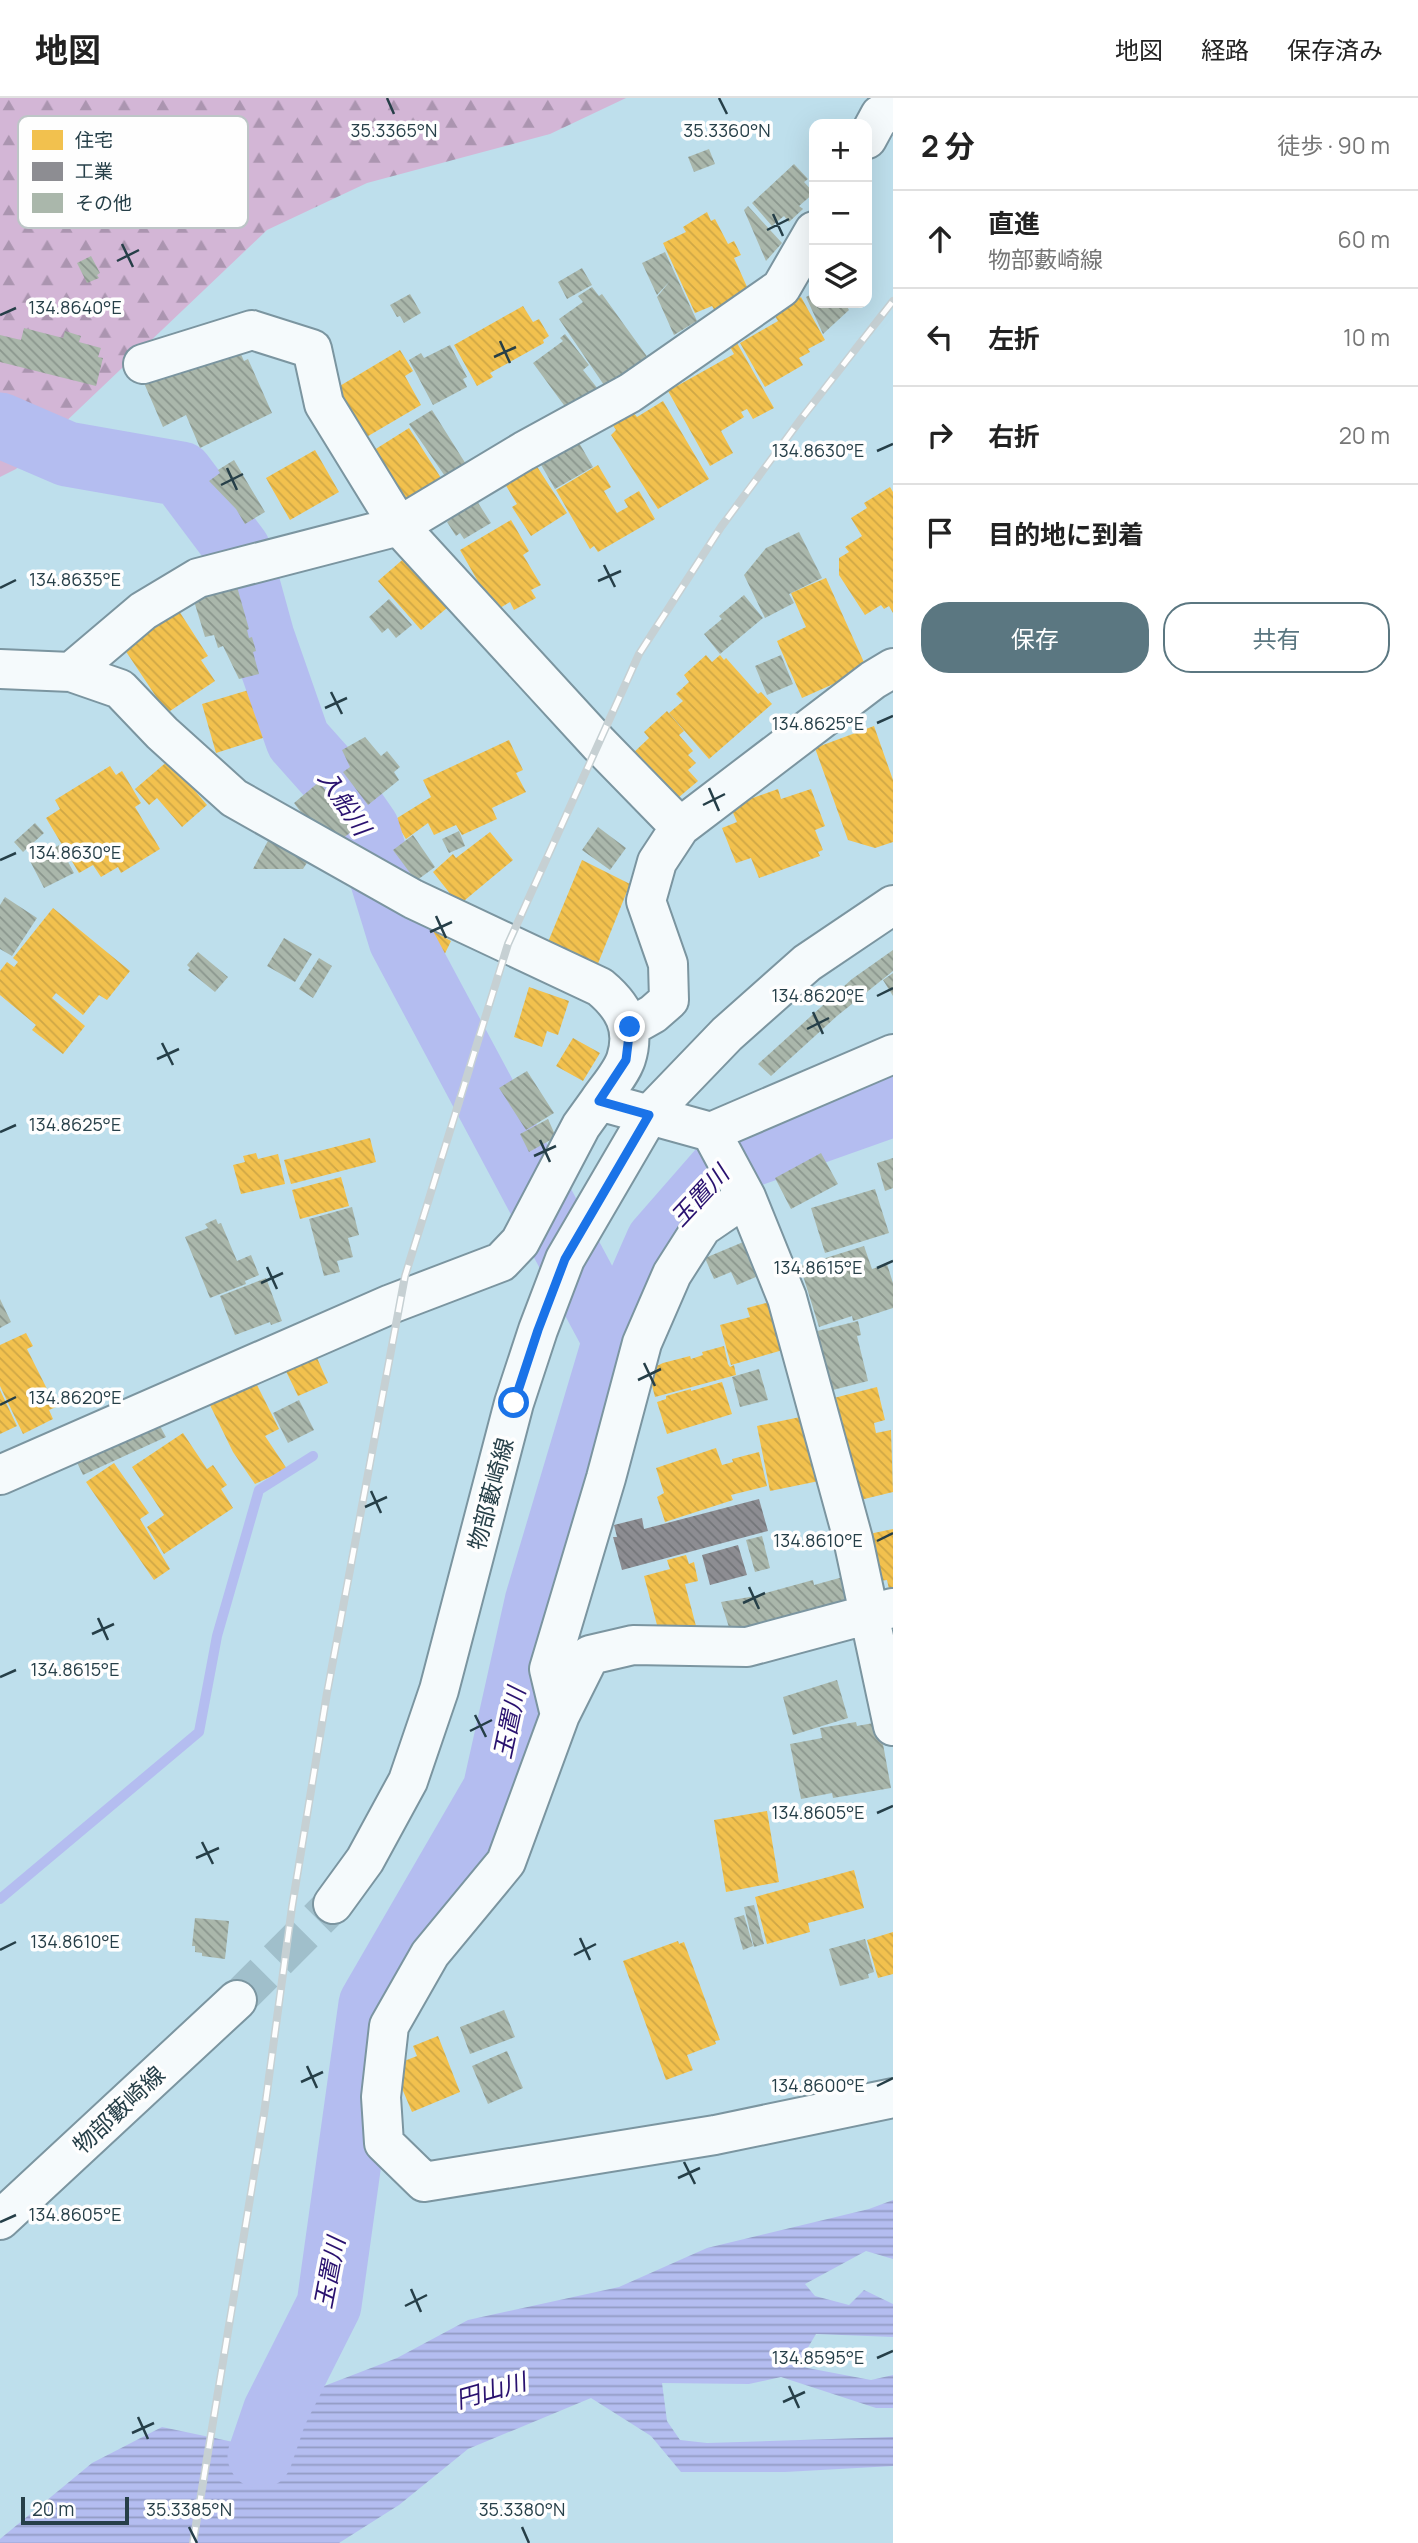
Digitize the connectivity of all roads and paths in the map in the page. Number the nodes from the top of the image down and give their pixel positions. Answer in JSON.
{"nodes":[{"id":1,"x":893,"y":113,"type":"edge"},
{"id":2,"x":872,"y":130,"type":"edge"},
{"id":3,"x":809,"y":239,"type":"edge"},
{"id":4,"x":143,"y":364,"type":"dead end"},
{"id":5,"x":399,"y":526,"type":"junction"},
{"id":6,"x":0,"y":668,"type":"edge"},
{"id":7,"x":893,"y":668,"type":"edge"},
{"id":8,"x":71,"y":672,"type":"junction"},
{"id":9,"x":680,"y":827,"type":"junction"},
{"id":10,"x":893,"y":905,"type":"edge"},
{"id":11,"x":630,"y":1027,"type":"junction"},
{"id":12,"x":893,"y":1054,"type":"edge"},
{"id":13,"x":599,"y":1101,"type":"junction"},
{"id":14,"x":649,"y":1115,"type":"junction"},
{"id":15,"x":711,"y":1132,"type":"junction"},
{"id":16,"x":746,"y":1197,"type":"junction"},
{"id":17,"x":0,"y":1475,"type":"edge"},
{"id":18,"x":880,"y":1610,"type":"edge"},
{"id":19,"x":560,"y":1716,"type":"junction"},
{"id":20,"x":893,"y":1726,"type":"edge"},
{"id":21,"x":333,"y":1904,"type":"tunnel mouth"},
{"id":22,"x":237,"y":2000,"type":"tunnel mouth"},
{"id":23,"x":893,"y":2098,"type":"edge"},
{"id":24,"x":0,"y":2220,"type":"edge"}],
"edges":[{"from":1,"to":2,"type":"street"},
{"from":3,"to":5,"type":"street"},
{"from":4,"to":5,"type":"street"},
{"from":5,"to":8,"type":"street"},
{"from":5,"to":9,"type":"street"},
{"from":6,"to":8,"type":"street"},
{"from":7,"to":9,"type":"street"},
{"from":8,"to":11,"type":"street"},
{"from":9,"to":11,"type":"street"},
{"from":10,"to":14,"type":"street","name":"物部藪崎線"},
{"from":11,"to":13,"type":"street"},
{"from":12,"to":15,"type":"street"},
{"from":13,"to":14,"type":"street"},
{"from":13,"to":17,"type":"street"},
{"from":14,"to":15,"type":"street"},
{"from":14,"to":21,"type":"street","name":"物部藪崎線"},
{"from":15,"to":16,"type":"street"},
{"from":16,"to":18,"type":"street"},
{"from":16,"to":19,"type":"street"},
{"from":18,"to":19,"type":"street"},
{"from":18,"to":20,"type":"street"},
{"from":19,"to":23,"type":"street"},
{"from":22,"to":24,"type":"street","name":"物部藪崎線"}]}
